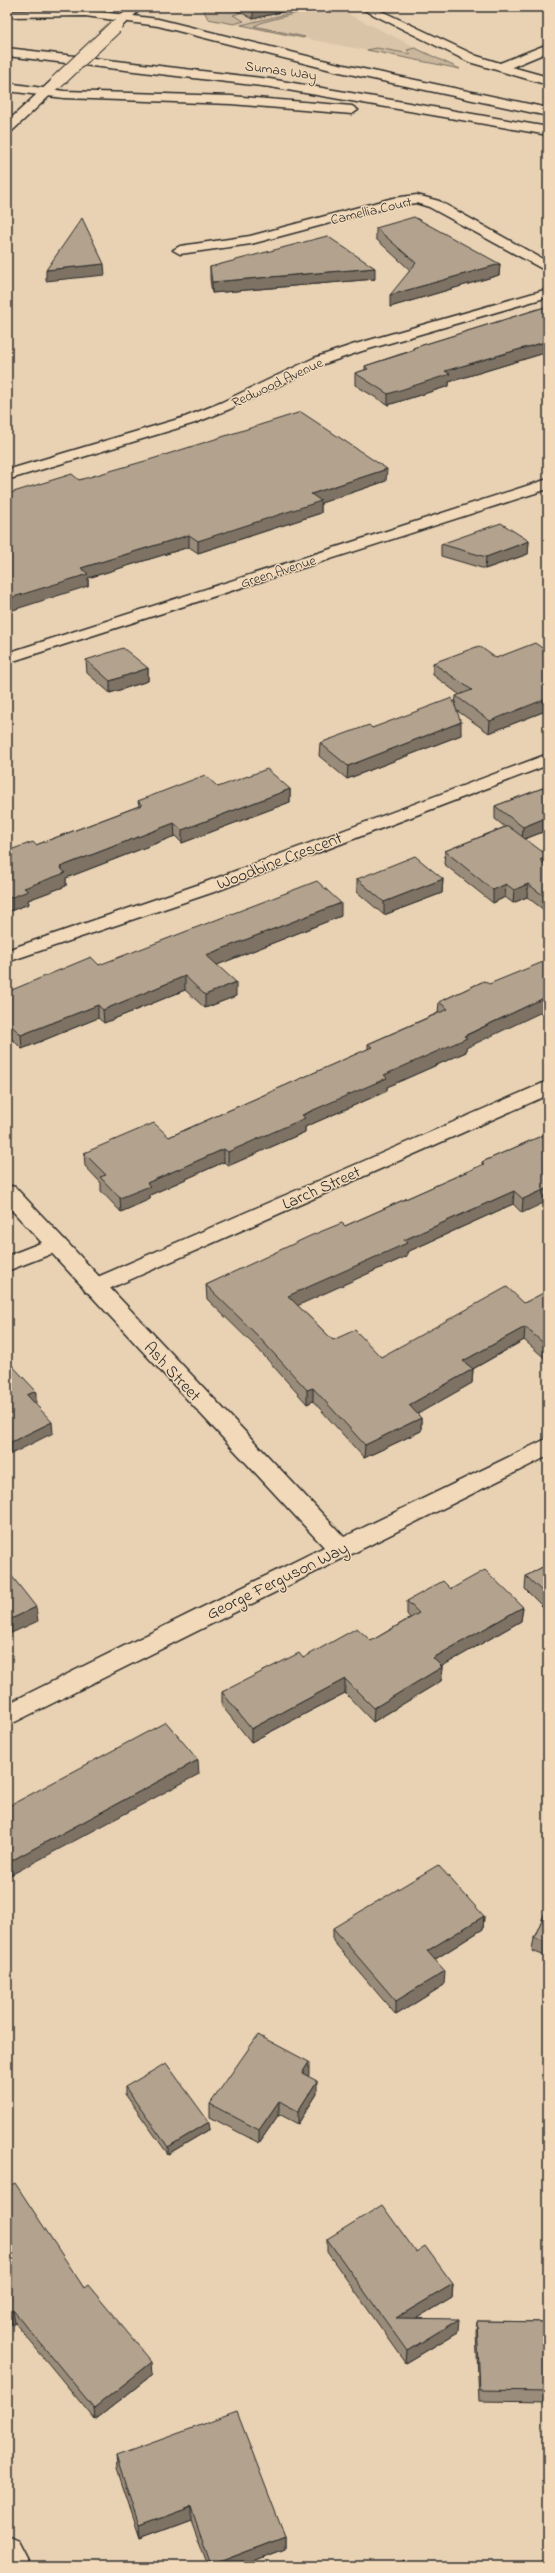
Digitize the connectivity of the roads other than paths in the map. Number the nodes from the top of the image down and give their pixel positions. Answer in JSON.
{"nodes":[{"id":1,"x":137,"y":7,"type":"edge"},
{"id":2,"x":364,"y":7,"type":"edge"},
{"id":3,"x":7,"y":14,"type":"edge"},
{"id":4,"x":125,"y":18,"type":"junction"},
{"id":5,"x":7,"y":42,"type":"edge"},
{"id":6,"x":548,"y":48,"type":"edge"},
{"id":7,"x":7,"y":52,"type":"edge"},
{"id":8,"x":499,"y":68,"type":"junction"},
{"id":9,"x":548,"y":81,"type":"edge"},
{"id":10,"x":7,"y":87,"type":"edge"},
{"id":11,"x":44,"y":95,"type":"junction"},
{"id":12,"x":548,"y":112,"type":"edge"},
{"id":13,"x":548,"y":119,"type":"edge"},
{"id":14,"x":7,"y":129,"type":"edge"},
{"id":15,"x":548,"y":131,"type":"edge"},
{"id":16,"x":548,"y":140,"type":"edge"},
{"id":17,"x":180,"y":250,"type":"dead end"},
{"id":18,"x":548,"y":268,"type":"edge"},
{"id":19,"x":548,"y":293,"type":"edge"},
{"id":20,"x":7,"y":475,"type":"edge"},
{"id":21,"x":548,"y":484,"type":"edge"},
{"id":22,"x":7,"y":658,"type":"edge"},
{"id":23,"x":548,"y":759,"type":"edge"},
{"id":24,"x":7,"y":956,"type":"edge"},
{"id":25,"x":548,"y":1087,"type":"edge"},
{"id":26,"x":7,"y":1192,"type":"edge"},
{"id":27,"x":56,"y":1244,"type":"junction"},
{"id":28,"x":7,"y":1264,"type":"edge"},
{"id":29,"x":94,"y":1287,"type":"junction"},
{"id":30,"x":548,"y":1446,"type":"edge"},
{"id":31,"x":340,"y":1549,"type":"junction"},
{"id":32,"x":7,"y":1716,"type":"edge"},
{"id":33,"x":7,"y":2552,"type":"edge"},
{"id":34,"x":15,"y":2566,"type":"edge"}],
"edges":[{"from":1,"to":4,"type":"main road"},
{"from":2,"to":8,"type":"main road"},
{"from":3,"to":4,"type":"main road"},
{"from":4,"to":11,"type":"main road","bridge":true},
{"from":4,"to":12,"type":"main road"},
{"from":5,"to":13,"type":"main road","name":"Sumas Way"},
{"from":6,"to":8,"type":"main road"},
{"from":7,"to":15,"type":"main road","name":"Sumas Way"},
{"from":8,"to":9,"type":"main road"},
{"from":10,"to":11,"type":"main road"},
{"from":11,"to":14,"type":"main road"},
{"from":11,"to":16,"type":"main road"},
{"from":17,"to":18,"type":"main road","name":"Camellia Court"},
{"from":19,"to":20,"type":"main road","name":"Redwood Avenue"},
{"from":21,"to":22,"type":"main road","name":"Green Avenue"},
{"from":23,"to":24,"type":"main road","name":"Woodbine Crescent"},
{"from":25,"to":29,"type":"main road","name":"Larch Street"},
{"from":26,"to":27,"type":"main road","name":"Ash Street"},
{"from":27,"to":28,"type":"main road"},
{"from":27,"to":29,"type":"main road","name":"Ash Street"},
{"from":29,"to":31,"type":"main road","name":"Ash Street"},
{"from":30,"to":31,"type":"main road","name":"George Ferguson Way"},
{"from":31,"to":32,"type":"main road","name":"George Ferguson Way"},
{"from":33,"to":34,"type":"main road"}]}
